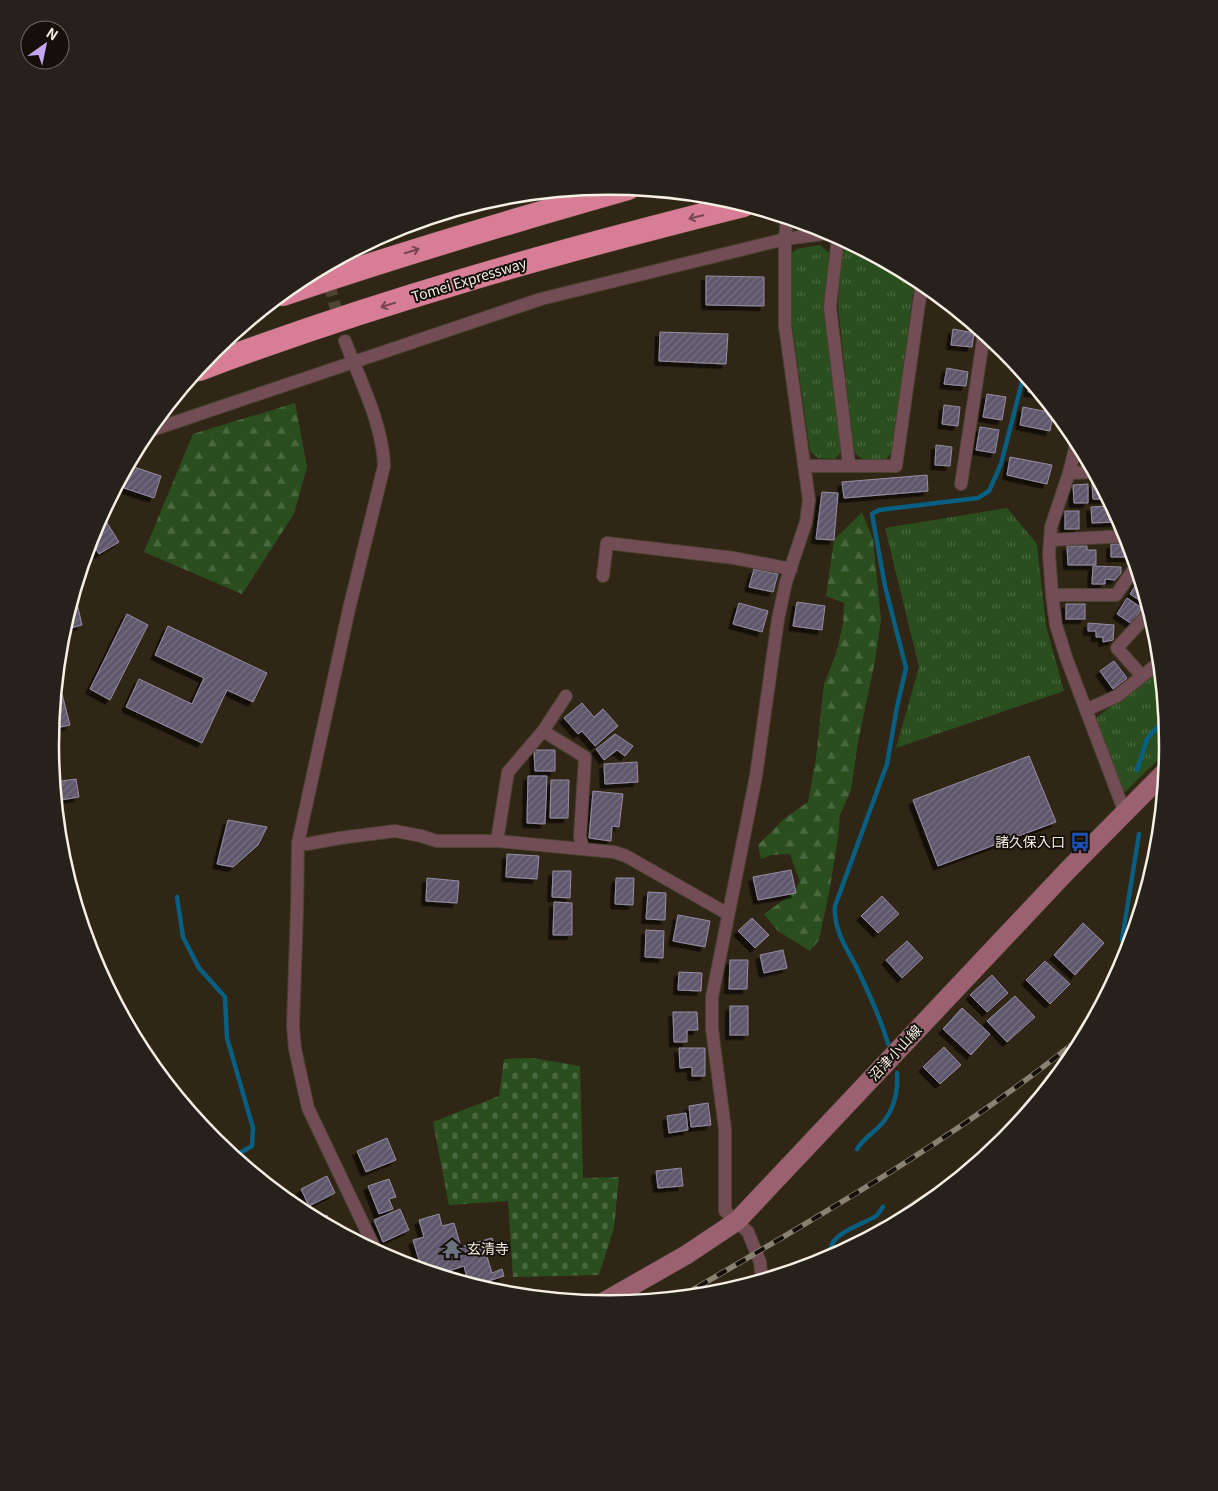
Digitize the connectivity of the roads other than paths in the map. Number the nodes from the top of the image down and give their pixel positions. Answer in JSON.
{"nodes":[{"id":1,"x":603,"y":195,"type":"edge"},
{"id":2,"x":728,"y":209,"type":"edge"},
{"id":3,"x":786,"y":224,"type":"edge"},
{"id":4,"x":815,"y":235,"type":"edge"},
{"id":5,"x":785,"y":239,"type":"junction"},
{"id":6,"x":837,"y":245,"type":"edge"},
{"id":7,"x":306,"y":286,"type":"edge"},
{"id":8,"x":921,"y":292,"type":"edge"},
{"id":9,"x":345,"y":341,"type":"tunnel mouth"},
{"id":10,"x":983,"y":342,"type":"edge"},
{"id":11,"x":353,"y":363,"type":"junction"},
{"id":12,"x":213,"y":364,"type":"edge"},
{"id":13,"x":160,"y":427,"type":"edge"},
{"id":14,"x":1074,"y":452,"type":"edge"},
{"id":15,"x":849,"y":465,"type":"junction"},
{"id":16,"x":804,"y":466,"type":"junction"},
{"id":17,"x":1087,"y":472,"type":"edge"},
{"id":18,"x":1069,"y":473,"type":"junction"},
{"id":19,"x":961,"y":484,"type":"dead end"},
{"id":20,"x":1118,"y":536,"type":"edge"},
{"id":21,"x":1050,"y":540,"type":"junction"},
{"id":22,"x":791,"y":569,"type":"junction"},
{"id":23,"x":1131,"y":573,"type":"edge"},
{"id":24,"x":603,"y":576,"type":"dead end"},
{"id":25,"x":1052,"y":595,"type":"junction"},
{"id":26,"x":1144,"y":618,"type":"edge"},
{"id":27,"x":1154,"y":667,"type":"edge"},
{"id":28,"x":1142,"y":676,"type":"junction"},
{"id":29,"x":566,"y":696,"type":"dead end"},
{"id":30,"x":1086,"y":710,"type":"junction"},
{"id":31,"x":543,"y":731,"type":"junction"},
{"id":32,"x":1158,"y":779,"type":"edge"},
{"id":33,"x":1125,"y":813,"type":"junction"},
{"id":34,"x":497,"y":841,"type":"junction"},
{"id":35,"x":298,"y":843,"type":"junction"},
{"id":36,"x":582,"y":850,"type":"junction"},
{"id":37,"x":728,"y":914,"type":"junction"},
{"id":38,"x":736,"y":1221,"type":"junction"},
{"id":39,"x":373,"y":1242,"type":"edge"},
{"id":40,"x":761,"y":1274,"type":"edge"},
{"id":41,"x":614,"y":1296,"type":"edge"}],
"edges":[{"from":7,"to":1,"type":"highway","one_way":true},
{"from":2,"to":12,"type":"highway","name":"Tomei Expressway","one_way":true},
{"from":3,"to":5,"type":"street"},
{"from":4,"to":5,"type":"street"},
{"from":5,"to":11,"type":"street"},
{"from":5,"to":16,"type":"street"},
{"from":6,"to":15,"type":"street"},
{"from":8,"to":15,"type":"street"},
{"from":9,"to":11,"type":"street"},
{"from":10,"to":19,"type":"street"},
{"from":11,"to":13,"type":"street"},
{"from":11,"to":35,"type":"street"},
{"from":14,"to":18,"type":"street"},
{"from":15,"to":16,"type":"street"},
{"from":16,"to":22,"type":"street"},
{"from":17,"to":18,"type":"street"},
{"from":18,"to":21,"type":"street"},
{"from":20,"to":21,"type":"street"},
{"from":21,"to":25,"type":"street"},
{"from":22,"to":24,"type":"street"},
{"from":22,"to":37,"type":"street"},
{"from":23,"to":25,"type":"street"},
{"from":25,"to":30,"type":"street"},
{"from":26,"to":28,"type":"street"},
{"from":27,"to":28,"type":"street"},
{"from":28,"to":30,"type":"street"},
{"from":29,"to":31,"type":"street"},
{"from":30,"to":33,"type":"street"},
{"from":31,"to":34,"type":"street"},
{"from":31,"to":36,"type":"street"},
{"from":32,"to":33,"type":"main road","name":"沼津小山線"},
{"from":33,"to":38,"type":"main road","name":"沼津小山線"},
{"from":34,"to":35,"type":"street"},
{"from":34,"to":36,"type":"street"},
{"from":35,"to":39,"type":"street"},
{"from":36,"to":37,"type":"street"},
{"from":37,"to":38,"type":"street"},
{"from":38,"to":40,"type":"street"},
{"from":38,"to":41,"type":"main road","name":"沼津小山線"}]}
